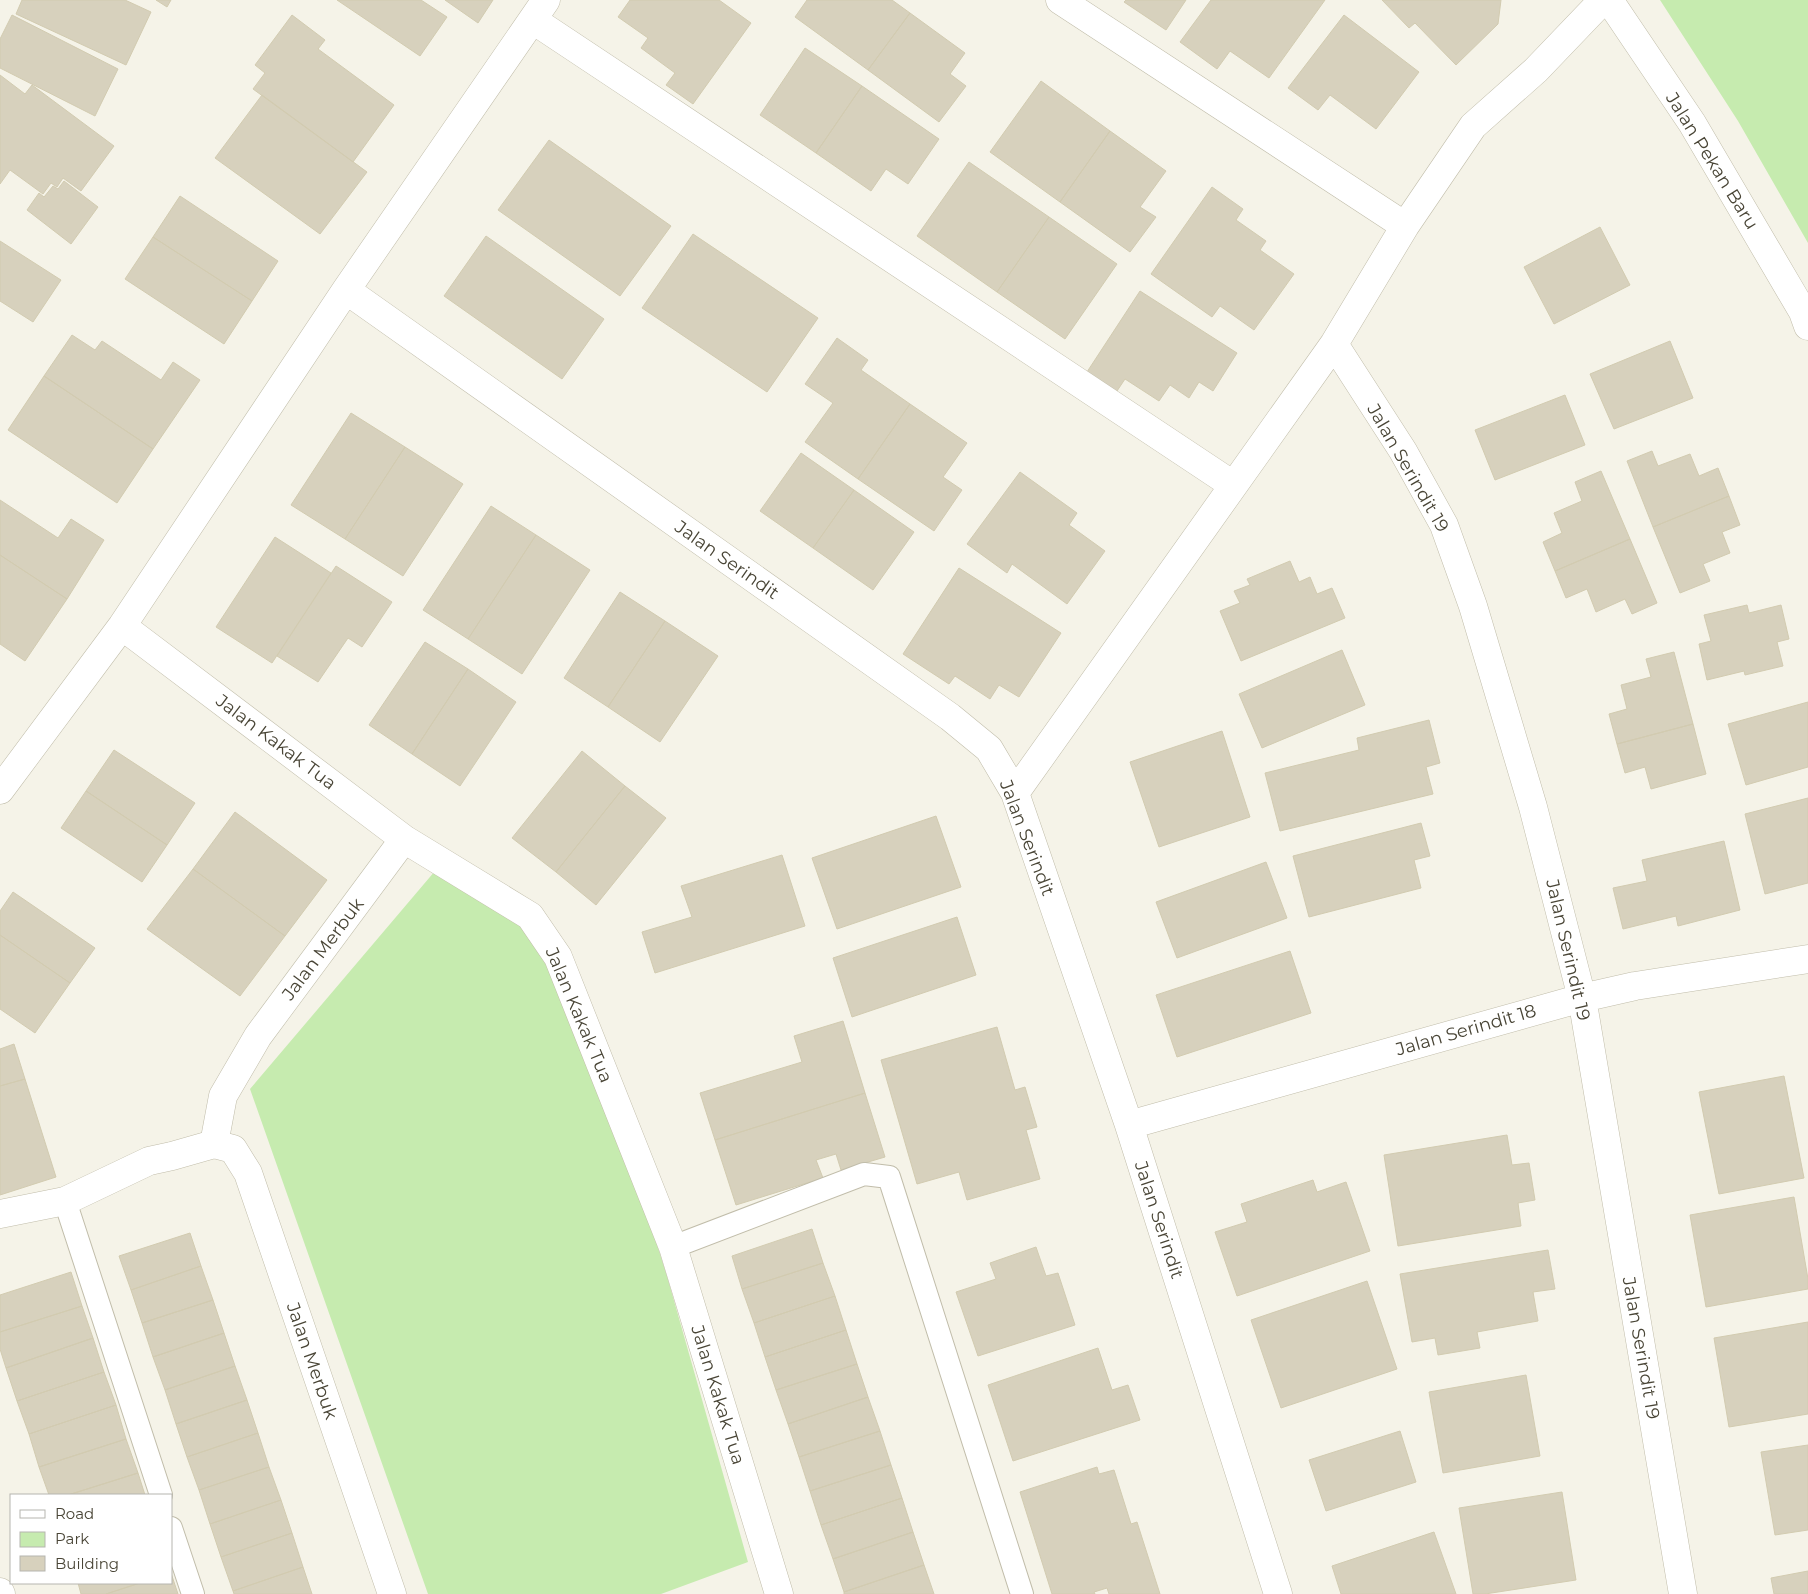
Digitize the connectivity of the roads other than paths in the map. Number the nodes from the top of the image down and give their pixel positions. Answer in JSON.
{"nodes":[{"id":1,"x":1060,"y":0,"type":"edge"},
{"id":2,"x":1603,"y":0,"type":"edge"},
{"id":3,"x":1609,"y":0,"type":"edge"},
{"id":4,"x":540,"y":10,"type":"edge"},
{"id":5,"x":1406,"y":226,"type":"junction"},
{"id":6,"x":346,"y":290,"type":"junction"},
{"id":7,"x":1806,"y":315,"type":"edge"},
{"id":8,"x":1334,"y":344,"type":"junction"},
{"id":9,"x":1233,"y":485,"type":"junction"},
{"id":10,"x":122,"y":626,"type":"junction"},
{"id":11,"x":0,"y":790,"type":"edge"},
{"id":12,"x":1014,"y":793,"type":"junction"},
{"id":13,"x":404,"y":839,"type":"junction"},
{"id":14,"x":1808,"y":959,"type":"edge"},
{"id":15,"x":1582,"y":998,"type":"junction"},
{"id":16,"x":1129,"y":1125,"type":"junction"},
{"id":17,"x":214,"y":1144,"type":"junction"},
{"id":18,"x":65,"y":1201,"type":"junction"},
{"id":19,"x":0,"y":1214,"type":"edge"},
{"id":20,"x":673,"y":1247,"type":"junction"},
{"id":21,"x":161,"y":1494,"type":"edge"},
{"id":22,"x":172,"y":1531,"type":"edge"},
{"id":23,"x":774,"y":1593,"type":"edge"},
{"id":24,"x":193,"y":1594,"type":"edge"},
{"id":25,"x":392,"y":1594,"type":"edge"},
{"id":26,"x":1022,"y":1594,"type":"edge"},
{"id":27,"x":1278,"y":1594,"type":"edge"},
{"id":28,"x":1682,"y":1594,"type":"edge"}],
"edges":[{"from":1,"to":5,"type":"street"},
{"from":2,"to":5,"type":"street"},
{"from":3,"to":7,"type":"street","name":"Jalan Pekan Baru"},
{"from":4,"to":6,"type":"street"},
{"from":4,"to":9,"type":"street"},
{"from":5,"to":8,"type":"street"},
{"from":6,"to":10,"type":"street"},
{"from":6,"to":12,"type":"street","name":"Jalan Serindit"},
{"from":8,"to":9,"type":"street"},
{"from":8,"to":15,"type":"street","name":"Jalan Serindit 19"},
{"from":9,"to":12,"type":"street"},
{"from":10,"to":11,"type":"street"},
{"from":10,"to":13,"type":"street","name":"Jalan Kakak Tua"},
{"from":12,"to":16,"type":"street","name":"Jalan Serindit"},
{"from":13,"to":17,"type":"street","name":"Jalan Merbuk"},
{"from":13,"to":20,"type":"street","name":"Jalan Kakak Tua"},
{"from":14,"to":15,"type":"street","name":"Jalan Serindit 18"},
{"from":15,"to":16,"type":"street","name":"Jalan Serindit 18"},
{"from":15,"to":28,"type":"street","name":"Jalan Serindit 19"},
{"from":16,"to":27,"type":"street","name":"Jalan Serindit"},
{"from":17,"to":18,"type":"street"},
{"from":17,"to":25,"type":"street","name":"Jalan Merbuk"},
{"from":18,"to":19,"type":"street"},
{"from":18,"to":21,"type":"lane"},
{"from":20,"to":23,"type":"street","name":"Jalan Kakak Tua"},
{"from":20,"to":26,"type":"lane"},
{"from":22,"to":24,"type":"lane"}]}
